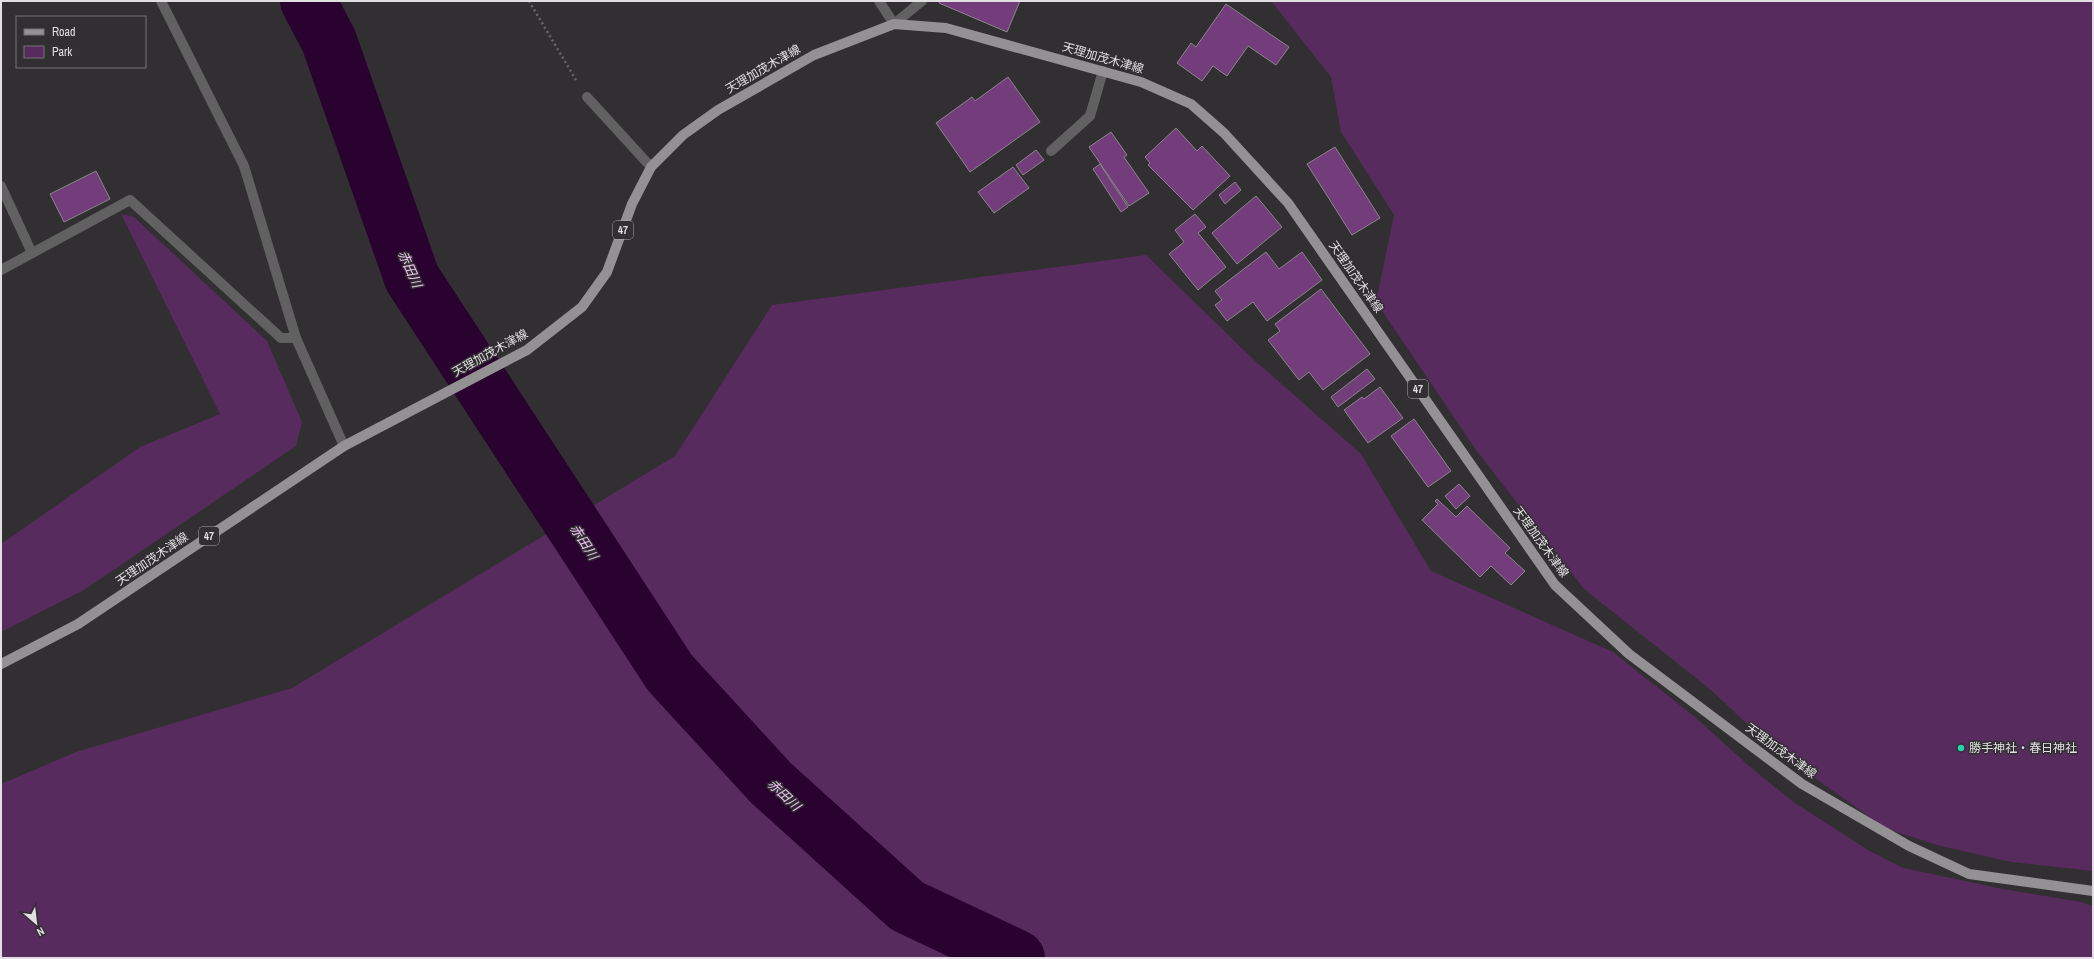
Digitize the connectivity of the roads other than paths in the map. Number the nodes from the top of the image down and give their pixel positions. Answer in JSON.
{"nodes":[{"id":1,"x":161,"y":1,"type":"edge"},
{"id":2,"x":879,"y":1,"type":"edge"},
{"id":3,"x":922,"y":1,"type":"edge"},
{"id":4,"x":894,"y":24,"type":"junction"},
{"id":5,"x":1103,"y":71,"type":"junction"},
{"id":6,"x":587,"y":97,"type":"road end"},
{"id":7,"x":1051,"y":151,"type":"dead end"},
{"id":8,"x":652,"y":167,"type":"junction"},
{"id":9,"x":1,"y":186,"type":"edge"},
{"id":10,"x":32,"y":253,"type":"junction"},
{"id":11,"x":1,"y":270,"type":"edge"},
{"id":12,"x":296,"y":338,"type":"junction"},
{"id":13,"x":344,"y":446,"type":"junction"},
{"id":14,"x":1,"y":664,"type":"edge"},
{"id":15,"x":2093,"y":891,"type":"edge"}],
"edges":[{"from":1,"to":12,"type":"street"},
{"from":2,"to":4,"type":"street"},
{"from":3,"to":4,"type":"street"},
{"from":4,"to":5,"type":"main road","name":"天理加茂木津線","number":"47"},
{"from":4,"to":8,"type":"main road","name":"天理加茂木津線","number":"47"},
{"from":5,"to":7,"type":"street"},
{"from":5,"to":15,"type":"main road","name":"天理加茂木津線","number":"47"},
{"from":6,"to":8,"type":"street"},
{"from":8,"to":13,"type":"main road","name":"天理加茂木津線","number":"47"},
{"from":9,"to":10,"type":"street"},
{"from":10,"to":11,"type":"street"},
{"from":10,"to":12,"type":"street"},
{"from":12,"to":13,"type":"street"},
{"from":13,"to":14,"type":"main road","name":"天理加茂木津線","number":"47"}]}
